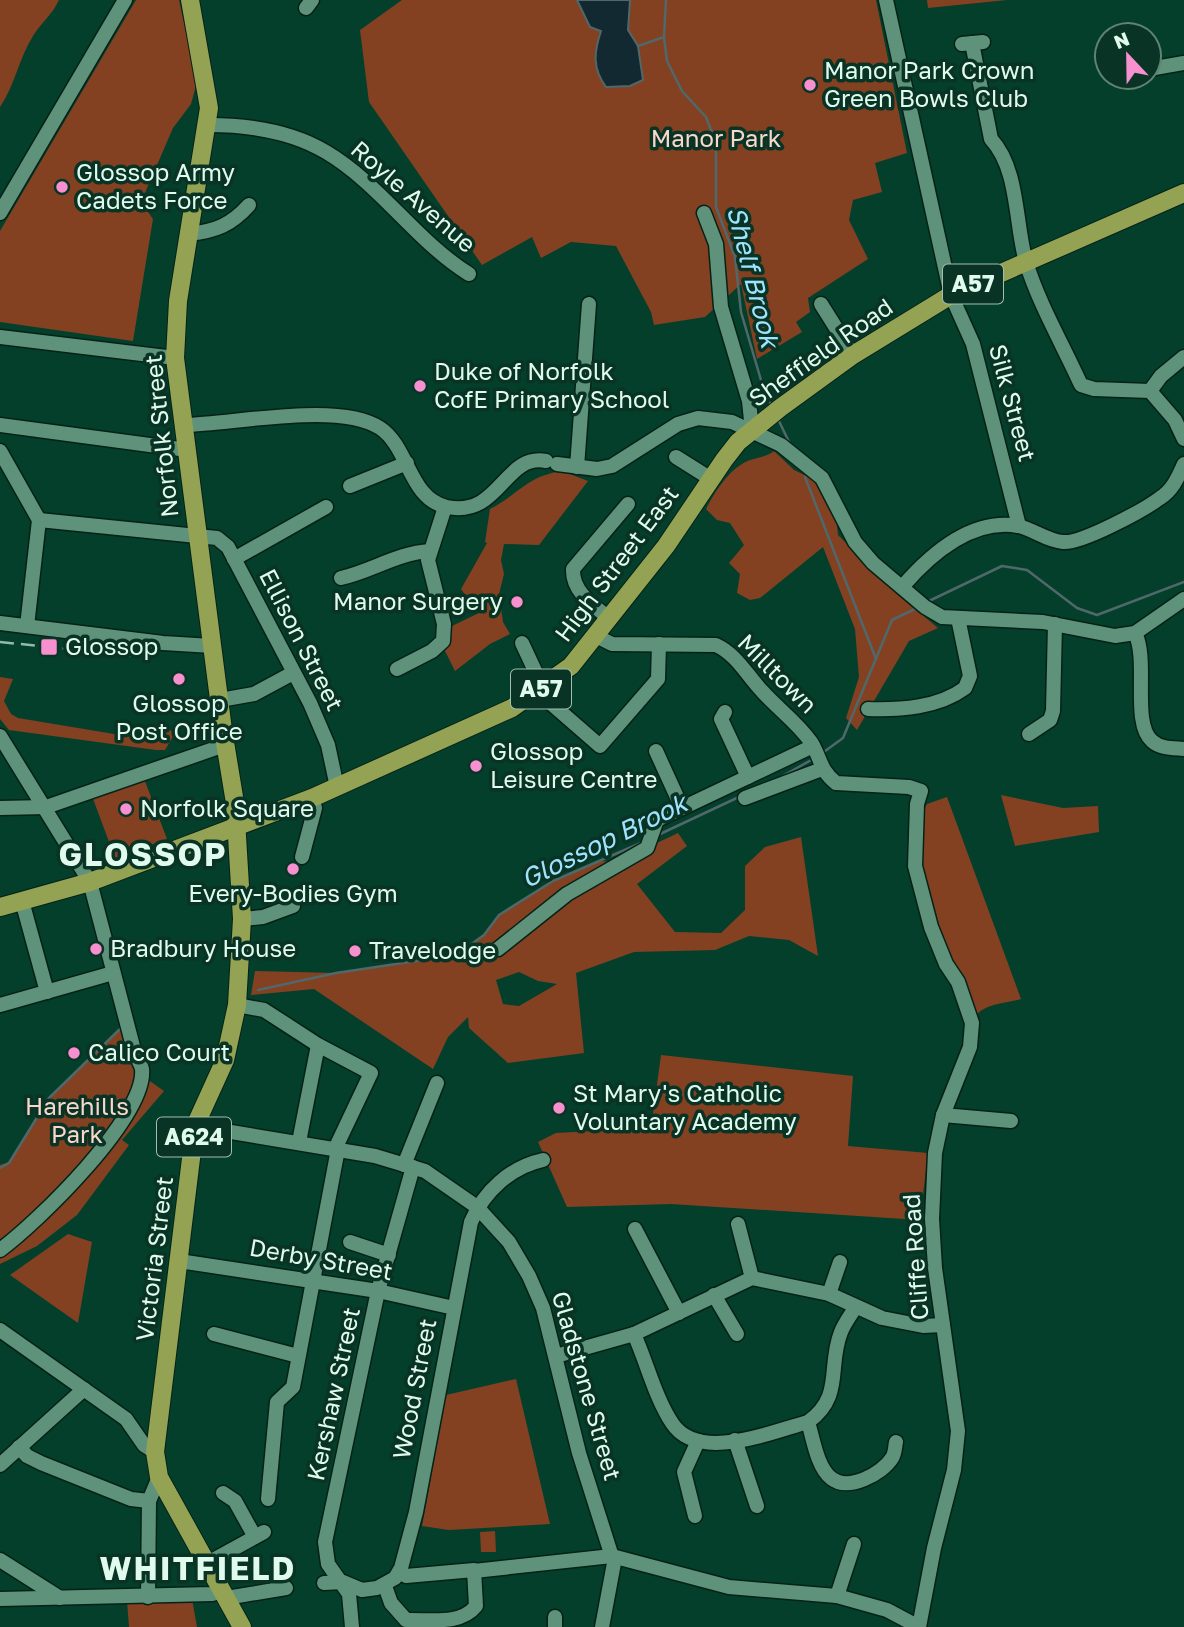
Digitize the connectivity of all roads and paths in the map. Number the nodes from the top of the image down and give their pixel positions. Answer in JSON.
{"nodes":[{"id":1,"x":125,"y":0,"type":"edge"},
{"id":2,"x":190,"y":0,"type":"edge"},
{"id":3,"x":887,"y":0,"type":"edge"},
{"id":4,"x":972,"y":43,"type":"dead end"},
{"id":5,"x":1184,"y":63,"type":"edge"},
{"id":6,"x":1163,"y":64,"type":"edge"},
{"id":7,"x":208,"y":125,"type":"junction"},
{"id":8,"x":1184,"y":193,"type":"edge"},
{"id":9,"x":249,"y":205,"type":"dead end"},
{"id":10,"x":0,"y":213,"type":"edge"},
{"id":11,"x":705,"y":213,"type":"dead end"},
{"id":12,"x":189,"y":234,"type":"junction"},
{"id":13,"x":1027,"y":262,"type":"junction"},
{"id":14,"x":468,"y":274,"type":"dead end"},
{"id":15,"x":951,"y":295,"type":"junction"},
{"id":16,"x":589,"y":304,"type":"dead end"},
{"id":17,"x":821,"y":304,"type":"dead end"},
{"id":18,"x":0,"y":337,"type":"edge"},
{"id":19,"x":853,"y":355,"type":"junction"},
{"id":20,"x":1184,"y":357,"type":"edge"},
{"id":21,"x":175,"y":358,"type":"junction"},
{"id":22,"x":1150,"y":391,"type":"junction"},
{"id":23,"x":0,"y":425,"type":"edge"},
{"id":24,"x":184,"y":425,"type":"junction"},
{"id":25,"x":752,"y":430,"type":"junction"},
{"id":26,"x":1184,"y":439,"type":"edge"},
{"id":27,"x":187,"y":450,"type":"junction"},
{"id":28,"x":0,"y":451,"type":"edge"},
{"id":29,"x":676,"y":457,"type":"dead end"},
{"id":30,"x":407,"y":463,"type":"junction"},
{"id":31,"x":1184,"y":464,"type":"edge"},
{"id":32,"x":577,"y":467,"type":"junction"},
{"id":33,"x":711,"y":479,"type":"junction"},
{"id":34,"x":350,"y":486,"type":"dead end"},
{"id":35,"x":628,"y":504,"type":"dead end"},
{"id":36,"x":326,"y":507,"type":"dead end"},
{"id":37,"x":444,"y":507,"type":"junction"},
{"id":38,"x":39,"y":520,"type":"junction"},
{"id":39,"x":1019,"y":526,"type":"junction"},
{"id":40,"x":198,"y":537,"type":"junction"},
{"id":41,"x":430,"y":551,"type":"junction"},
{"id":42,"x":234,"y":559,"type":"junction"},
{"id":43,"x":341,"y":578,"type":"dead end"},
{"id":44,"x":903,"y":586,"type":"junction"},
{"id":45,"x":1184,"y":599,"type":"edge"},
{"id":46,"x":958,"y":618,"type":"junction"},
{"id":47,"x":610,"y":619,"type":"junction"},
{"id":48,"x":0,"y":623,"type":"edge"},
{"id":49,"x":1055,"y":624,"type":"junction"},
{"id":50,"x":27,"y":626,"type":"junction"},
{"id":51,"x":1135,"y":633,"type":"junction"},
{"id":52,"x":596,"y":636,"type":"junction"},
{"id":53,"x":522,"y":643,"type":"dead end"},
{"id":54,"x":659,"y":644,"type":"junction"},
{"id":55,"x":212,"y":646,"type":"junction"},
{"id":56,"x":397,"y":669,"type":"dead end"},
{"id":57,"x":293,"y":673,"type":"junction"},
{"id":58,"x":540,"y":690,"type":"junction"},
{"id":59,"x":220,"y":700,"type":"junction"},
{"id":60,"x":867,"y":709,"type":"dead end"},
{"id":61,"x":725,"y":712,"type":"dead end"},
{"id":62,"x":1029,"y":734,"type":"dead end"},
{"id":63,"x":0,"y":736,"type":"edge"},
{"id":64,"x":225,"y":745,"type":"junction"},
{"id":65,"x":1184,"y":749,"type":"edge"},
{"id":66,"x":656,"y":751,"type":"dead end"},
{"id":67,"x":818,"y":759,"type":"junction"},
{"id":68,"x":748,"y":777,"type":"junction"},
{"id":69,"x":337,"y":787,"type":"junction"},
{"id":70,"x":312,"y":798,"type":"junction"},
{"id":71,"x":745,"y":798,"type":"dead end"},
{"id":72,"x":46,"y":807,"type":"junction"},
{"id":73,"x":682,"y":808,"type":"junction"},
{"id":74,"x":1,"y":812,"type":"edge"},
{"id":75,"x":236,"y":827,"type":"junction"},
{"id":76,"x":302,"y":857,"type":"dead end"},
{"id":77,"x":90,"y":882,"type":"junction"},
{"id":78,"x":22,"y":901,"type":"junction"},
{"id":79,"x":293,"y":906,"type":"dead end"},
{"id":80,"x":0,"y":907,"type":"edge"},
{"id":81,"x":242,"y":919,"type":"junction"},
{"id":82,"x":498,"y":949,"type":"dead end"},
{"id":83,"x":113,"y":973,"type":"junction"},
{"id":84,"x":47,"y":992,"type":"junction"},
{"id":85,"x":0,"y":1005,"type":"edge"},
{"id":86,"x":237,"y":1005,"type":"junction"},
{"id":87,"x":318,"y":1045,"type":"junction"},
{"id":88,"x":438,"y":1083,"type":"dead end"},
{"id":89,"x":943,"y":1115,"type":"junction"},
{"id":90,"x":1011,"y":1121,"type":"dead end"},
{"id":91,"x":195,"y":1126,"type":"junction"},
{"id":92,"x":299,"y":1142,"type":"junction"},
{"id":93,"x":337,"y":1149,"type":"junction"},
{"id":94,"x":543,"y":1160,"type":"dead end"},
{"id":95,"x":408,"y":1166,"type":"junction"},
{"id":96,"x":477,"y":1207,"type":"junction"},
{"id":97,"x":738,"y":1224,"type":"dead end"},
{"id":98,"x":635,"y":1229,"type":"dead end"},
{"id":99,"x":350,"y":1242,"type":"dead end"},
{"id":100,"x":0,"y":1250,"type":"edge"},
{"id":101,"x":389,"y":1255,"type":"junction"},
{"id":102,"x":179,"y":1261,"type":"junction"},
{"id":103,"x":840,"y":1262,"type":"dead end"},
{"id":104,"x":752,"y":1278,"type":"junction"},
{"id":105,"x":313,"y":1280,"type":"junction"},
{"id":106,"x":378,"y":1292,"type":"junction"},
{"id":107,"x":829,"y":1294,"type":"junction"},
{"id":108,"x":714,"y":1295,"type":"junction"},
{"id":109,"x":454,"y":1308,"type":"junction"},
{"id":110,"x":855,"y":1308,"type":"junction"},
{"id":111,"x":679,"y":1313,"type":"junction"},
{"id":112,"x":943,"y":1325,"type":"junction"},
{"id":113,"x":0,"y":1330,"type":"edge"},
{"id":114,"x":214,"y":1334,"type":"dead end"},
{"id":115,"x":634,"y":1334,"type":"junction"},
{"id":116,"x":737,"y":1334,"type":"dead end"},
{"id":117,"x":298,"y":1356,"type":"junction"},
{"id":118,"x":556,"y":1356,"type":"junction"},
{"id":119,"x":84,"y":1389,"type":"junction"},
{"id":120,"x":808,"y":1422,"type":"junction"},
{"id":121,"x":735,"y":1440,"type":"junction"},
{"id":122,"x":698,"y":1441,"type":"junction"},
{"id":123,"x":896,"y":1442,"type":"dead end"},
{"id":124,"x":19,"y":1447,"type":"junction"},
{"id":125,"x":155,"y":1452,"type":"junction"},
{"id":126,"x":0,"y":1465,"type":"edge"},
{"id":127,"x":159,"y":1477,"type":"junction"},
{"id":128,"x":223,"y":1493,"type":"dead end"},
{"id":129,"x":268,"y":1499,"type":"dead end"},
{"id":130,"x":149,"y":1501,"type":"junction"},
{"id":131,"x":757,"y":1506,"type":"dead end"},
{"id":132,"x":695,"y":1516,"type":"dead end"},
{"id":133,"x":854,"y":1544,"type":"dead end"},
{"id":134,"x":612,"y":1556,"type":"junction"},
{"id":135,"x":0,"y":1560,"type":"edge"},
{"id":136,"x":206,"y":1564,"type":"junction"},
{"id":137,"x":482,"y":1571,"type":"junction"},
{"id":138,"x":393,"y":1579,"type":"junction"},
{"id":139,"x":343,"y":1582,"type":"junction"},
{"id":140,"x":324,"y":1583,"type":"dead end"},
{"id":141,"x":286,"y":1588,"type":"dead end"},
{"id":142,"x":224,"y":1595,"type":"junction"},
{"id":143,"x":837,"y":1596,"type":"junction"},
{"id":144,"x":148,"y":1597,"type":"junction"},
{"id":145,"x":60,"y":1598,"type":"junction"},
{"id":146,"x":0,"y":1599,"type":"edge"},
{"id":147,"x":242,"y":1627,"type":"edge"},
{"id":148,"x":352,"y":1627,"type":"edge"},
{"id":149,"x":602,"y":1627,"type":"edge"},
{"id":150,"x":919,"y":1627,"type":"edge"}],
"edges":[{"from":1,"to":10,"type":"street"},
{"from":2,"to":7,"type":"main road","name":"Norfolk Street"},
{"from":3,"to":15,"type":"street","name":"Silk Street"},
{"from":4,"to":13,"type":"street"},
{"from":5,"to":6,"type":"street"},
{"from":7,"to":12,"type":"main road","name":"Norfolk Street"},
{"from":7,"to":14,"type":"street","name":"Royle Avenue"},
{"from":8,"to":13,"type":"main road","name":"Sheffield Road","number":"A57"},
{"from":9,"to":12,"type":"street"},
{"from":11,"to":25,"type":"street"},
{"from":12,"to":21,"type":"main road","name":"Norfolk Street"},
{"from":13,"to":15,"type":"main road","name":"Sheffield Road","number":"A57"},
{"from":13,"to":22,"type":"street"},
{"from":15,"to":19,"type":"main road","name":"Sheffield Road","number":"A57"},
{"from":15,"to":39,"type":"street","name":"Silk Street"},
{"from":16,"to":32,"type":"street"},
{"from":17,"to":19,"type":"street"},
{"from":18,"to":21,"type":"street"},
{"from":19,"to":25,"type":"main road","name":"Sheffield Road","number":"A57"},
{"from":20,"to":22,"type":"street"},
{"from":21,"to":24,"type":"main road","name":"Norfolk Street"},
{"from":22,"to":26,"type":"street"},
{"from":23,"to":27,"type":"street"},
{"from":24,"to":27,"type":"main road","name":"Norfolk Street"},
{"from":24,"to":30,"type":"street"},
{"from":25,"to":32,"type":"street"},
{"from":25,"to":33,"type":"main road","name":"High Street East","number":"A57"},
{"from":25,"to":44,"type":"street"},
{"from":27,"to":40,"type":"main road","name":"Norfolk Street"},
{"from":28,"to":38,"type":"street"},
{"from":29,"to":33,"type":"street"},
{"from":30,"to":34,"type":"street"},
{"from":30,"to":37,"type":"street"},
{"from":31,"to":39,"type":"street"},
{"from":32,"to":37,"type":"street"},
{"from":33,"to":47,"type":"main road","name":"High Street East","number":"A57"},
{"from":35,"to":47,"type":"street"},
{"from":36,"to":42,"type":"street"},
{"from":37,"to":41,"type":"street"},
{"from":38,"to":40,"type":"street"},
{"from":38,"to":50,"type":"street"},
{"from":39,"to":44,"type":"street"},
{"from":40,"to":42,"type":"street","name":"Ellison Street"},
{"from":40,"to":55,"type":"main road","name":"Norfolk Street"},
{"from":41,"to":43,"type":"street"},
{"from":41,"to":56,"type":"street"},
{"from":42,"to":57,"type":"street","name":"Ellison Street"},
{"from":44,"to":46,"type":"street"},
{"from":45,"to":51,"type":"street"},
{"from":46,"to":49,"type":"street"},
{"from":46,"to":60,"type":"street"},
{"from":47,"to":52,"type":"main road","name":"High Street East","number":"A57"},
{"from":48,"to":50,"type":"street"},
{"from":49,"to":51,"type":"street"},
{"from":49,"to":62,"type":"street"},
{"from":50,"to":55,"type":"street"},
{"from":51,"to":65,"type":"street"},
{"from":52,"to":54,"type":"street","name":"Milltown"},
{"from":52,"to":58,"type":"main road","name":"High Street East","number":"A57"},
{"from":53,"to":58,"type":"street"},
{"from":54,"to":58,"type":"street"},
{"from":54,"to":67,"type":"street","name":"Milltown"},
{"from":55,"to":59,"type":"main road","name":"Norfolk Street"},
{"from":57,"to":59,"type":"street"},
{"from":57,"to":69,"type":"street","name":"Ellison Street"},
{"from":58,"to":69,"type":"main road","name":"High Street East","number":"A57"},
{"from":59,"to":64,"type":"main road","name":"Norfolk Street"},
{"from":61,"to":68,"type":"street"},
{"from":63,"to":72,"type":"street"},
{"from":64,"to":72,"type":"street"},
{"from":64,"to":75,"type":"main road","name":"Norfolk Street"},
{"from":66,"to":73,"type":"street"},
{"from":67,"to":68,"type":"street"},
{"from":67,"to":71,"type":"street"},
{"from":67,"to":89,"type":"street","name":"Cliffe Road"},
{"from":68,"to":73,"type":"street"},
{"from":69,"to":70,"type":"main road","name":"High Street East","number":"A57"},
{"from":70,"to":75,"type":"main road","name":"High Street East","number":"A57"},
{"from":70,"to":76,"type":"street"},
{"from":72,"to":74,"type":"street"},
{"from":72,"to":77,"type":"street"},
{"from":73,"to":82,"type":"street"},
{"from":75,"to":77,"type":"main road","number":"A57"},
{"from":75,"to":81,"type":"main road","name":"Victoria Street","number":"A624"},
{"from":77,"to":78,"type":"main road","number":"A57"},
{"from":77,"to":83,"type":"street"},
{"from":78,"to":80,"type":"main road","number":"A57"},
{"from":78,"to":84,"type":"street"},
{"from":79,"to":81,"type":"street"},
{"from":81,"to":86,"type":"main road","name":"Victoria Street","number":"A624"},
{"from":83,"to":84,"type":"street"},
{"from":83,"to":100,"type":"street"},
{"from":84,"to":85,"type":"street"},
{"from":86,"to":87,"type":"street"},
{"from":86,"to":91,"type":"main road","name":"Victoria Street","number":"A624"},
{"from":87,"to":92,"type":"street"},
{"from":87,"to":93,"type":"street"},
{"from":88,"to":95,"type":"street","name":"Kershaw Street"},
{"from":89,"to":90,"type":"street"},
{"from":89,"to":112,"type":"street","name":"Cliffe Road"},
{"from":91,"to":92,"type":"street","name":"Gladstone Street"},
{"from":91,"to":102,"type":"main road","name":"Victoria Street","number":"A624"},
{"from":92,"to":93,"type":"street","name":"Gladstone Street"},
{"from":93,"to":95,"type":"street","name":"Gladstone Street"},
{"from":93,"to":105,"type":"street"},
{"from":94,"to":96,"type":"street"},
{"from":95,"to":96,"type":"street","name":"Gladstone Street"},
{"from":95,"to":101,"type":"street","name":"Kershaw Street"},
{"from":96,"to":109,"type":"street","name":"Wood Street"},
{"from":96,"to":118,"type":"street","name":"Gladstone Street"},
{"from":97,"to":104,"type":"street"},
{"from":98,"to":111,"type":"street"},
{"from":99,"to":101,"type":"street"},
{"from":101,"to":106,"type":"street","name":"Kershaw Street"},
{"from":102,"to":105,"type":"street","name":"Derby Street"},
{"from":102,"to":125,"type":"main road","name":"Victoria Street","number":"A624"},
{"from":103,"to":107,"type":"street"},
{"from":104,"to":107,"type":"street"},
{"from":104,"to":108,"type":"street"},
{"from":105,"to":106,"type":"street","name":"Derby Street"},
{"from":105,"to":117,"type":"street"},
{"from":106,"to":109,"type":"street","name":"Derby Street"},
{"from":106,"to":139,"type":"street","name":"Kershaw Street"},
{"from":107,"to":110,"type":"street"},
{"from":108,"to":111,"type":"street"},
{"from":108,"to":116,"type":"street"},
{"from":109,"to":138,"type":"street","name":"Wood Street"},
{"from":110,"to":112,"type":"street"},
{"from":110,"to":120,"type":"street"},
{"from":111,"to":115,"type":"street"},
{"from":112,"to":150,"type":"street","name":"Cliffe Road"},
{"from":113,"to":119,"type":"street"},
{"from":114,"to":117,"type":"street"},
{"from":115,"to":118,"type":"street"},
{"from":115,"to":122,"type":"street"},
{"from":117,"to":129,"type":"street"},
{"from":118,"to":134,"type":"street","name":"Gladstone Street"},
{"from":119,"to":124,"type":"street"},
{"from":119,"to":125,"type":"street"},
{"from":120,"to":121,"type":"street"},
{"from":120,"to":123,"type":"street"},
{"from":121,"to":122,"type":"street"},
{"from":121,"to":131,"type":"street"},
{"from":122,"to":132,"type":"street"},
{"from":124,"to":126,"type":"street"},
{"from":124,"to":130,"type":"street"},
{"from":125,"to":127,"type":"main road","number":"A624"},
{"from":127,"to":130,"type":"street"},
{"from":127,"to":136,"type":"main road","number":"A624"},
{"from":128,"to":136,"type":"street"},
{"from":130,"to":144,"type":"street"},
{"from":133,"to":143,"type":"street"},
{"from":134,"to":137,"type":"street"},
{"from":134,"to":143,"type":"street"},
{"from":134,"to":149,"type":"street"},
{"from":135,"to":145,"type":"street"},
{"from":136,"to":142,"type":"main road","number":"A624"},
{"from":137,"to":138,"type":"street"},
{"from":137,"to":138,"type":"street"},
{"from":138,"to":139,"type":"street"},
{"from":139,"to":140,"type":"street"},
{"from":139,"to":148,"type":"street","name":"Kershaw Street"},
{"from":141,"to":142,"type":"street"},
{"from":142,"to":144,"type":"street"},
{"from":142,"to":147,"type":"main road","number":"A624"},
{"from":143,"to":150,"type":"street"},
{"from":144,"to":145,"type":"street"},
{"from":145,"to":146,"type":"street"}]}
